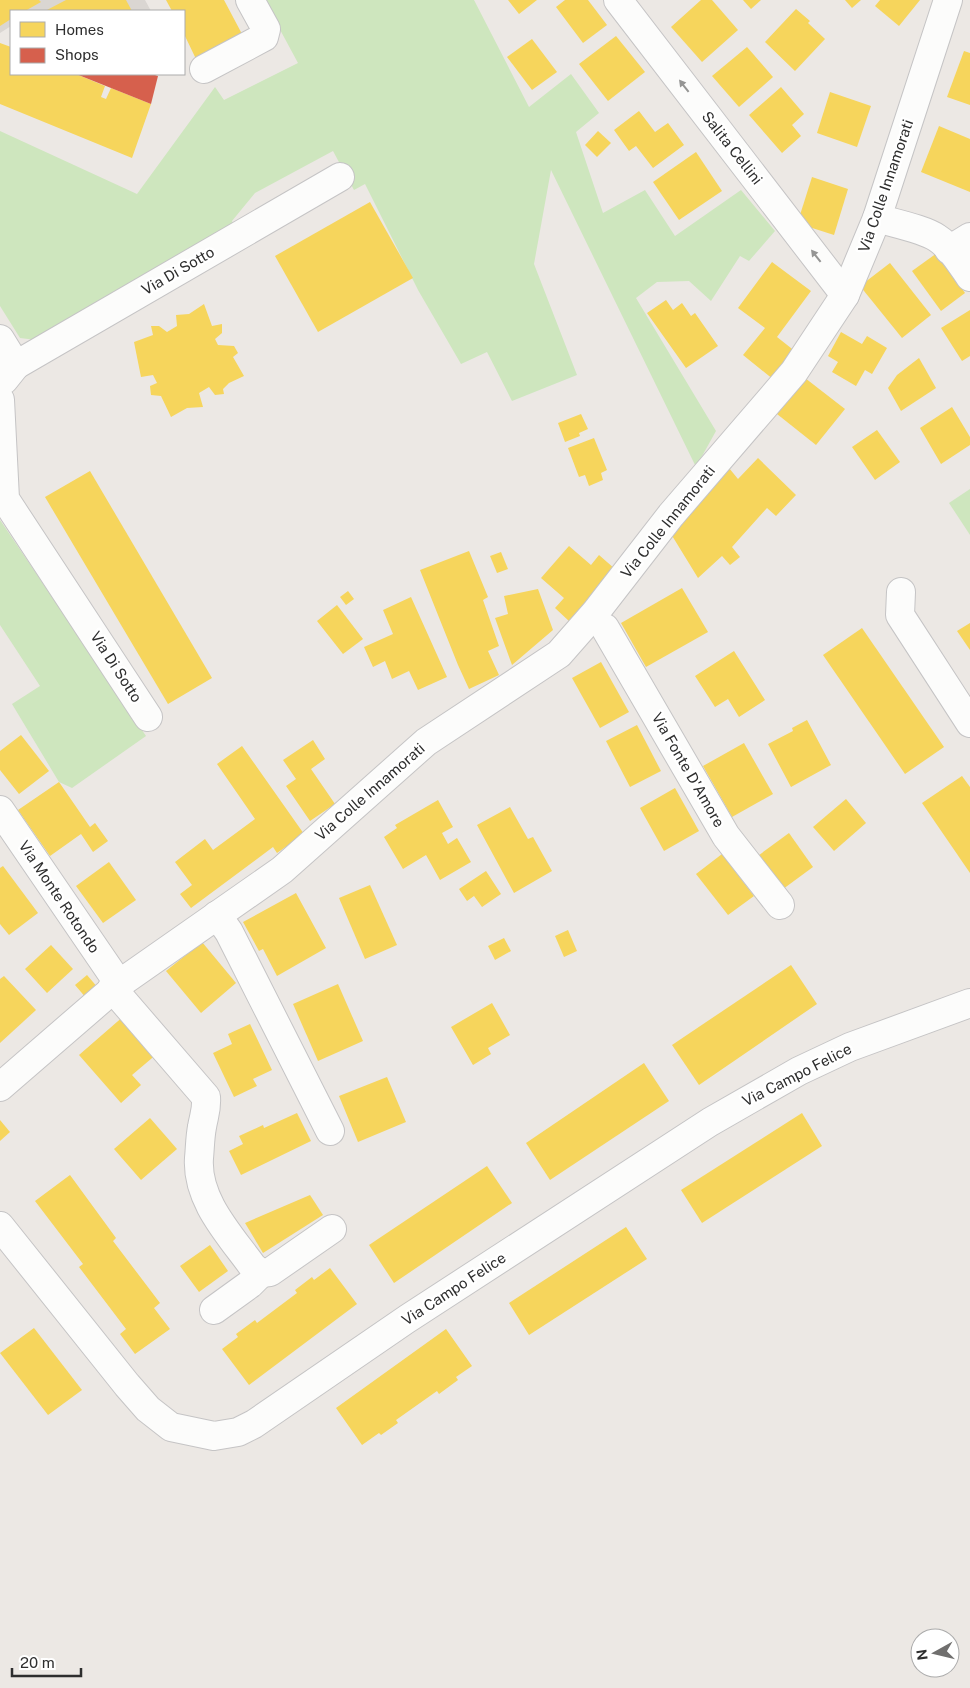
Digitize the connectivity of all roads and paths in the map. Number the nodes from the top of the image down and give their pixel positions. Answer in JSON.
{"nodes":[{"id":1,"x":250,"y":0,"type":"edge"},
{"id":2,"x":618,"y":0,"type":"edge"},
{"id":3,"x":948,"y":0,"type":"edge"},
{"id":4,"x":204,"y":69,"type":"dead end"},
{"id":5,"x":340,"y":177,"type":"dead end"},
{"id":6,"x":877,"y":218,"type":"junction"},
{"id":7,"x":960,"y":244,"type":"edge"},
{"id":8,"x":970,"y":277,"type":"edge"},
{"id":9,"x":845,"y":295,"type":"junction"},
{"id":10,"x":0,"y":339,"type":"edge"},
{"id":11,"x":8,"y":375,"type":"edge"},
{"id":12,"x":0,"y":400,"type":"edge"},
{"id":13,"x":643,"y":552,"type":"junction"},
{"id":14,"x":901,"y":592,"type":"dead end"},
{"id":15,"x":605,"y":628,"type":"junction"},
{"id":16,"x":559,"y":654,"type":"junction"},
{"id":17,"x":148,"y":717,"type":"dead end"},
{"id":18,"x":970,"y":722,"type":"edge"},
{"id":19,"x":0,"y":810,"type":"edge"},
{"id":20,"x":780,"y":905,"type":"dead end"},
{"id":21,"x":217,"y":915,"type":"junction"},
{"id":22,"x":116,"y":986,"type":"junction"},
{"id":23,"x":970,"y":1002,"type":"edge"},
{"id":24,"x":0,"y":1088,"type":"edge"},
{"id":25,"x":330,"y":1131,"type":"dead end"},
{"id":26,"x":0,"y":1226,"type":"edge"},
{"id":27,"x":332,"y":1229,"type":"dead end"},
{"id":28,"x":261,"y":1273,"type":"junction"},
{"id":29,"x":214,"y":1310,"type":"dead end"}],
"edges":[{"from":1,"to":4,"type":"street"},
{"from":9,"to":2,"type":"street","name":"Salita Cellini","one_way":true},
{"from":3,"to":6,"type":"street","name":"Via Colle Innamorati"},
{"from":5,"to":11,"type":"street","name":"Via Di Sotto"},
{"from":6,"to":7,"type":"street"},
{"from":6,"to":9,"type":"street","name":"Via Colle Innamorati"},
{"from":7,"to":8,"type":"street"},
{"from":9,"to":13,"type":"street","name":"Via Colle Innamorati"},
{"from":10,"to":11,"type":"street","name":"Via Di Sotto"},
{"from":12,"to":17,"type":"street","name":"Via Di Sotto"},
{"from":13,"to":15,"type":"street"},
{"from":13,"to":16,"type":"street","name":"Via Colle Innamorati"},
{"from":14,"to":18,"type":"street"},
{"from":15,"to":16,"type":"street"},
{"from":15,"to":20,"type":"street","name":"Via Fonte D'Amore"},
{"from":16,"to":21,"type":"street","name":"Via Colle Innamorati"},
{"from":19,"to":22,"type":"street","name":"Via Monte Rotondo"},
{"from":21,"to":22,"type":"street","name":"Via Colle Innamorati"},
{"from":21,"to":25,"type":"street"},
{"from":22,"to":24,"type":"street","name":"Via Colle Innamorati"},
{"from":22,"to":28,"type":"street","name":"Via Monte Rotondo"},
{"from":23,"to":26,"type":"street","name":"Via Campo Felice"},
{"from":27,"to":28,"type":"street"},
{"from":28,"to":29,"type":"street"}]}
